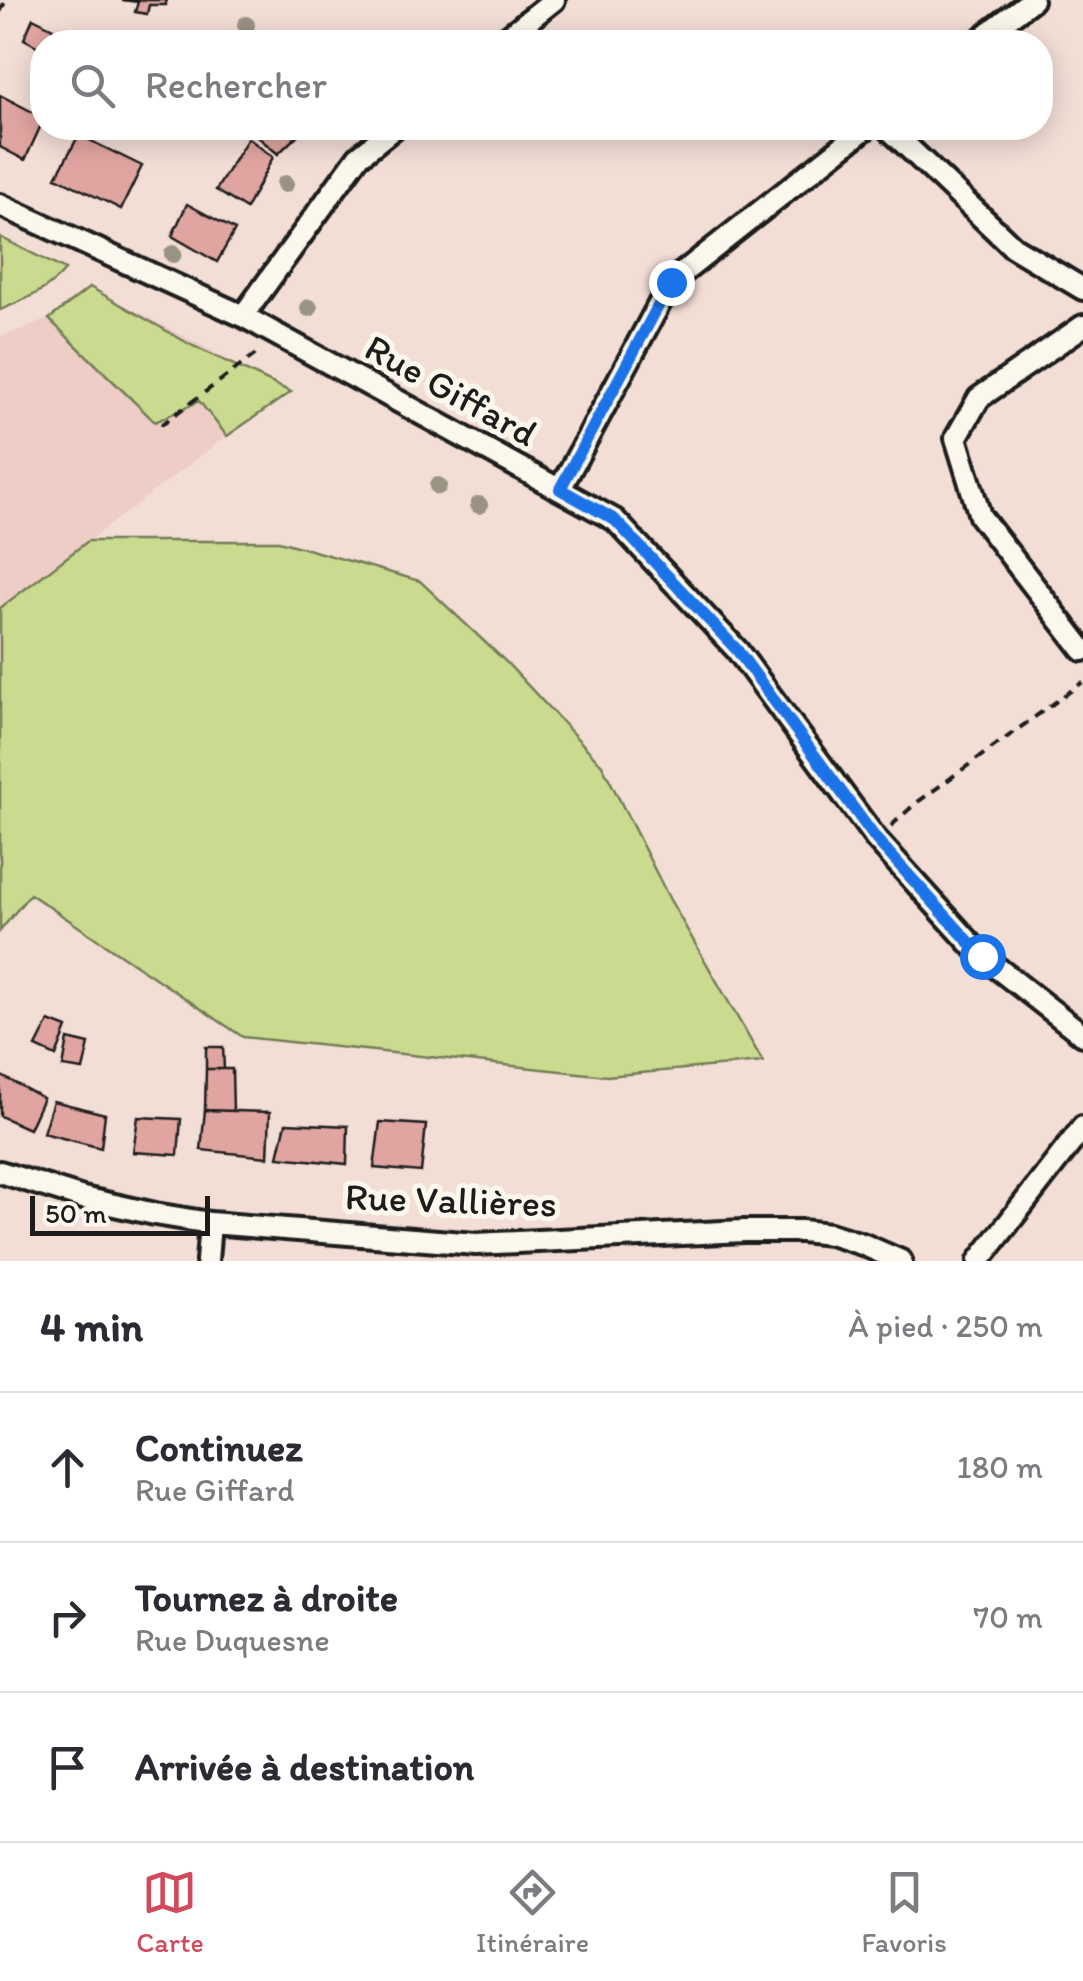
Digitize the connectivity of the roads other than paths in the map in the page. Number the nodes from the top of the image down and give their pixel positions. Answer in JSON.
{"nodes":[{"id":1,"x":554,"y":0,"type":"edge"},
{"id":2,"x":1032,"y":0,"type":"edge"},
{"id":3,"x":516,"y":30,"type":"edge"},
{"id":4,"x":993,"y":30,"type":"edge"},
{"id":5,"x":379,"y":140,"type":"edge"},
{"id":6,"x":851,"y":140,"type":"edge"},
{"id":7,"x":901,"y":140,"type":"edge"},
{"id":8,"x":0,"y":205,"type":"edge"},
{"id":9,"x":1083,"y":289,"type":"edge"},
{"id":10,"x":243,"y":316,"type":"junction"},
{"id":11,"x":1083,"y":326,"type":"edge"},
{"id":12,"x":560,"y":489,"type":"junction"},
{"id":13,"x":1083,"y":650,"type":"edge"},
{"id":14,"x":1083,"y":1035,"type":"edge"},
{"id":15,"x":1083,"y":1127,"type":"edge"},
{"id":16,"x":0,"y":1172,"type":"edge"},
{"id":17,"x":210,"y":1223,"type":"junction"},
{"id":18,"x":208,"y":1261,"type":"edge"},
{"id":19,"x":901,"y":1261,"type":"edge"},
{"id":20,"x":980,"y":1261,"type":"edge"}],
"edges":[{"from":1,"to":3,"type":"street"},
{"from":2,"to":4,"type":"street"},
{"from":5,"to":10,"type":"street"},
{"from":6,"to":12,"type":"street"},
{"from":7,"to":9,"type":"street"},
{"from":8,"to":10,"type":"street","name":"Rue Giffard"},
{"from":10,"to":12,"type":"street","name":"Rue Giffard"},
{"from":11,"to":13,"type":"street"},
{"from":12,"to":14,"type":"street","name":"Rue Giffard"},
{"from":15,"to":20,"type":"street"},
{"from":16,"to":17,"type":"street","name":"Rue Vallières"},
{"from":17,"to":18,"type":"street"},
{"from":17,"to":19,"type":"street","name":"Rue Vallières"}]}
